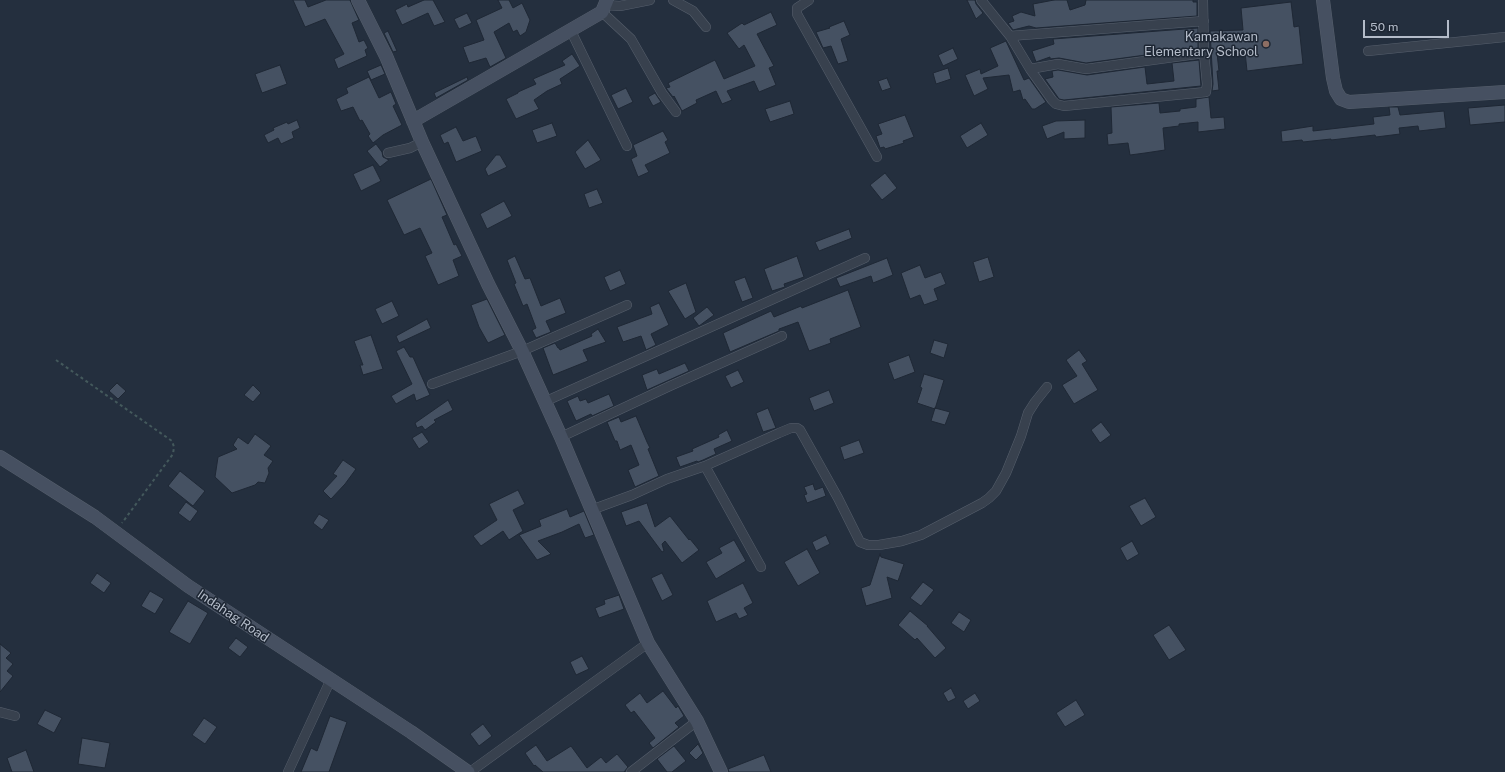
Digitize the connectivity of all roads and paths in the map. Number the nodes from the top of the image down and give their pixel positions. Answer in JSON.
{"nodes":[{"id":1,"x":358,"y":0,"type":"edge"},
{"id":2,"x":650,"y":0,"type":"edge"},
{"id":3,"x":673,"y":0,"type":"edge"},
{"id":4,"x":809,"y":0,"type":"edge"},
{"id":5,"x":981,"y":0,"type":"edge"},
{"id":6,"x":1203,"y":0,"type":"edge"},
{"id":7,"x":1323,"y":0,"type":"edge"},
{"id":8,"x":604,"y":6,"type":"edge"},
{"id":9,"x":1204,"y":21,"type":"junction"},
{"id":10,"x":706,"y":26,"type":"dead end"},
{"id":11,"x":571,"y":31,"type":"junction"},
{"id":12,"x":1010,"y":36,"type":"junction"},
{"id":13,"x":1505,"y":37,"type":"edge"},
{"id":14,"x":1368,"y":51,"type":"dead end"},
{"id":15,"x":1204,"y":53,"type":"junction"},
{"id":16,"x":1030,"y":69,"type":"junction"},
{"id":17,"x":1505,"y":92,"type":"edge"},
{"id":18,"x":676,"y":112,"type":"dead end"},
{"id":19,"x":413,"y":121,"type":"junction"},
{"id":20,"x":422,"y":142,"type":"junction"},
{"id":21,"x":627,"y":146,"type":"dead end"},
{"id":22,"x":388,"y":153,"type":"dead end"},
{"id":23,"x":877,"y":157,"type":"dead end"},
{"id":24,"x":865,"y":258,"type":"dead end"},
{"id":25,"x":627,"y":305,"type":"dead end"},
{"id":26,"x":782,"y":336,"type":"dead end"},
{"id":27,"x":522,"y":351,"type":"junction"},
{"id":28,"x":56,"y":360,"type":"dead end"},
{"id":29,"x":432,"y":384,"type":"dead end"},
{"id":30,"x":1046,"y":387,"type":"dead end"},
{"id":31,"x":544,"y":402,"type":"junction"},
{"id":32,"x":561,"y":437,"type":"junction"},
{"id":33,"x":0,"y":457,"type":"edge"},
{"id":34,"x":705,"y":466,"type":"junction"},
{"id":35,"x":591,"y":510,"type":"junction"},
{"id":36,"x":115,"y":532,"type":"junction"},
{"id":37,"x":762,"y":567,"type":"dead end"},
{"id":38,"x":648,"y":643,"type":"junction"},
{"id":39,"x":331,"y":679,"type":"junction"},
{"id":40,"x":0,"y":712,"type":"edge"},
{"id":41,"x":15,"y":716,"type":"dead end"},
{"id":42,"x":697,"y":721,"type":"junction"},
{"id":43,"x":288,"y":772,"type":"edge"},
{"id":44,"x":469,"y":772,"type":"edge"},
{"id":45,"x":631,"y":772,"type":"edge"},
{"id":46,"x":721,"y":772,"type":"edge"}],
"edges":[{"from":1,"to":19,"type":"main road"},
{"from":2,"to":8,"type":"street"},
{"from":3,"to":10,"type":"street"},
{"from":4,"to":23,"type":"street"},
{"from":5,"to":12,"type":"street"},
{"from":6,"to":9,"type":"street"},
{"from":7,"to":17,"type":"main road"},
{"from":8,"to":11,"type":"main road"},
{"from":8,"to":18,"type":"street"},
{"from":9,"to":12,"type":"street"},
{"from":9,"to":15,"type":"street"},
{"from":11,"to":19,"type":"main road"},
{"from":11,"to":21,"type":"street"},
{"from":12,"to":16,"type":"street"},
{"from":13,"to":14,"type":"street"},
{"from":15,"to":16,"type":"street"},
{"from":15,"to":16,"type":"street"},
{"from":19,"to":20,"type":"main road"},
{"from":20,"to":22,"type":"street"},
{"from":20,"to":27,"type":"main road"},
{"from":24,"to":31,"type":"street"},
{"from":25,"to":27,"type":"street"},
{"from":26,"to":32,"type":"street"},
{"from":27,"to":29,"type":"street"},
{"from":27,"to":31,"type":"main road"},
{"from":28,"to":36,"type":"path"},
{"from":30,"to":34,"type":"street"},
{"from":31,"to":32,"type":"main road"},
{"from":32,"to":35,"type":"main road"},
{"from":33,"to":36,"type":"main road","name":"Indahag Road"},
{"from":34,"to":35,"type":"street"},
{"from":34,"to":37,"type":"street"},
{"from":35,"to":38,"type":"main road"},
{"from":36,"to":39,"type":"main road","name":"Indahag Road"},
{"from":38,"to":42,"type":"main road"},
{"from":38,"to":44,"type":"street"},
{"from":39,"to":43,"type":"street"},
{"from":39,"to":44,"type":"main road","name":"Indahag Road"},
{"from":40,"to":41,"type":"street"},
{"from":42,"to":45,"type":"street"},
{"from":42,"to":46,"type":"main road"}]}
